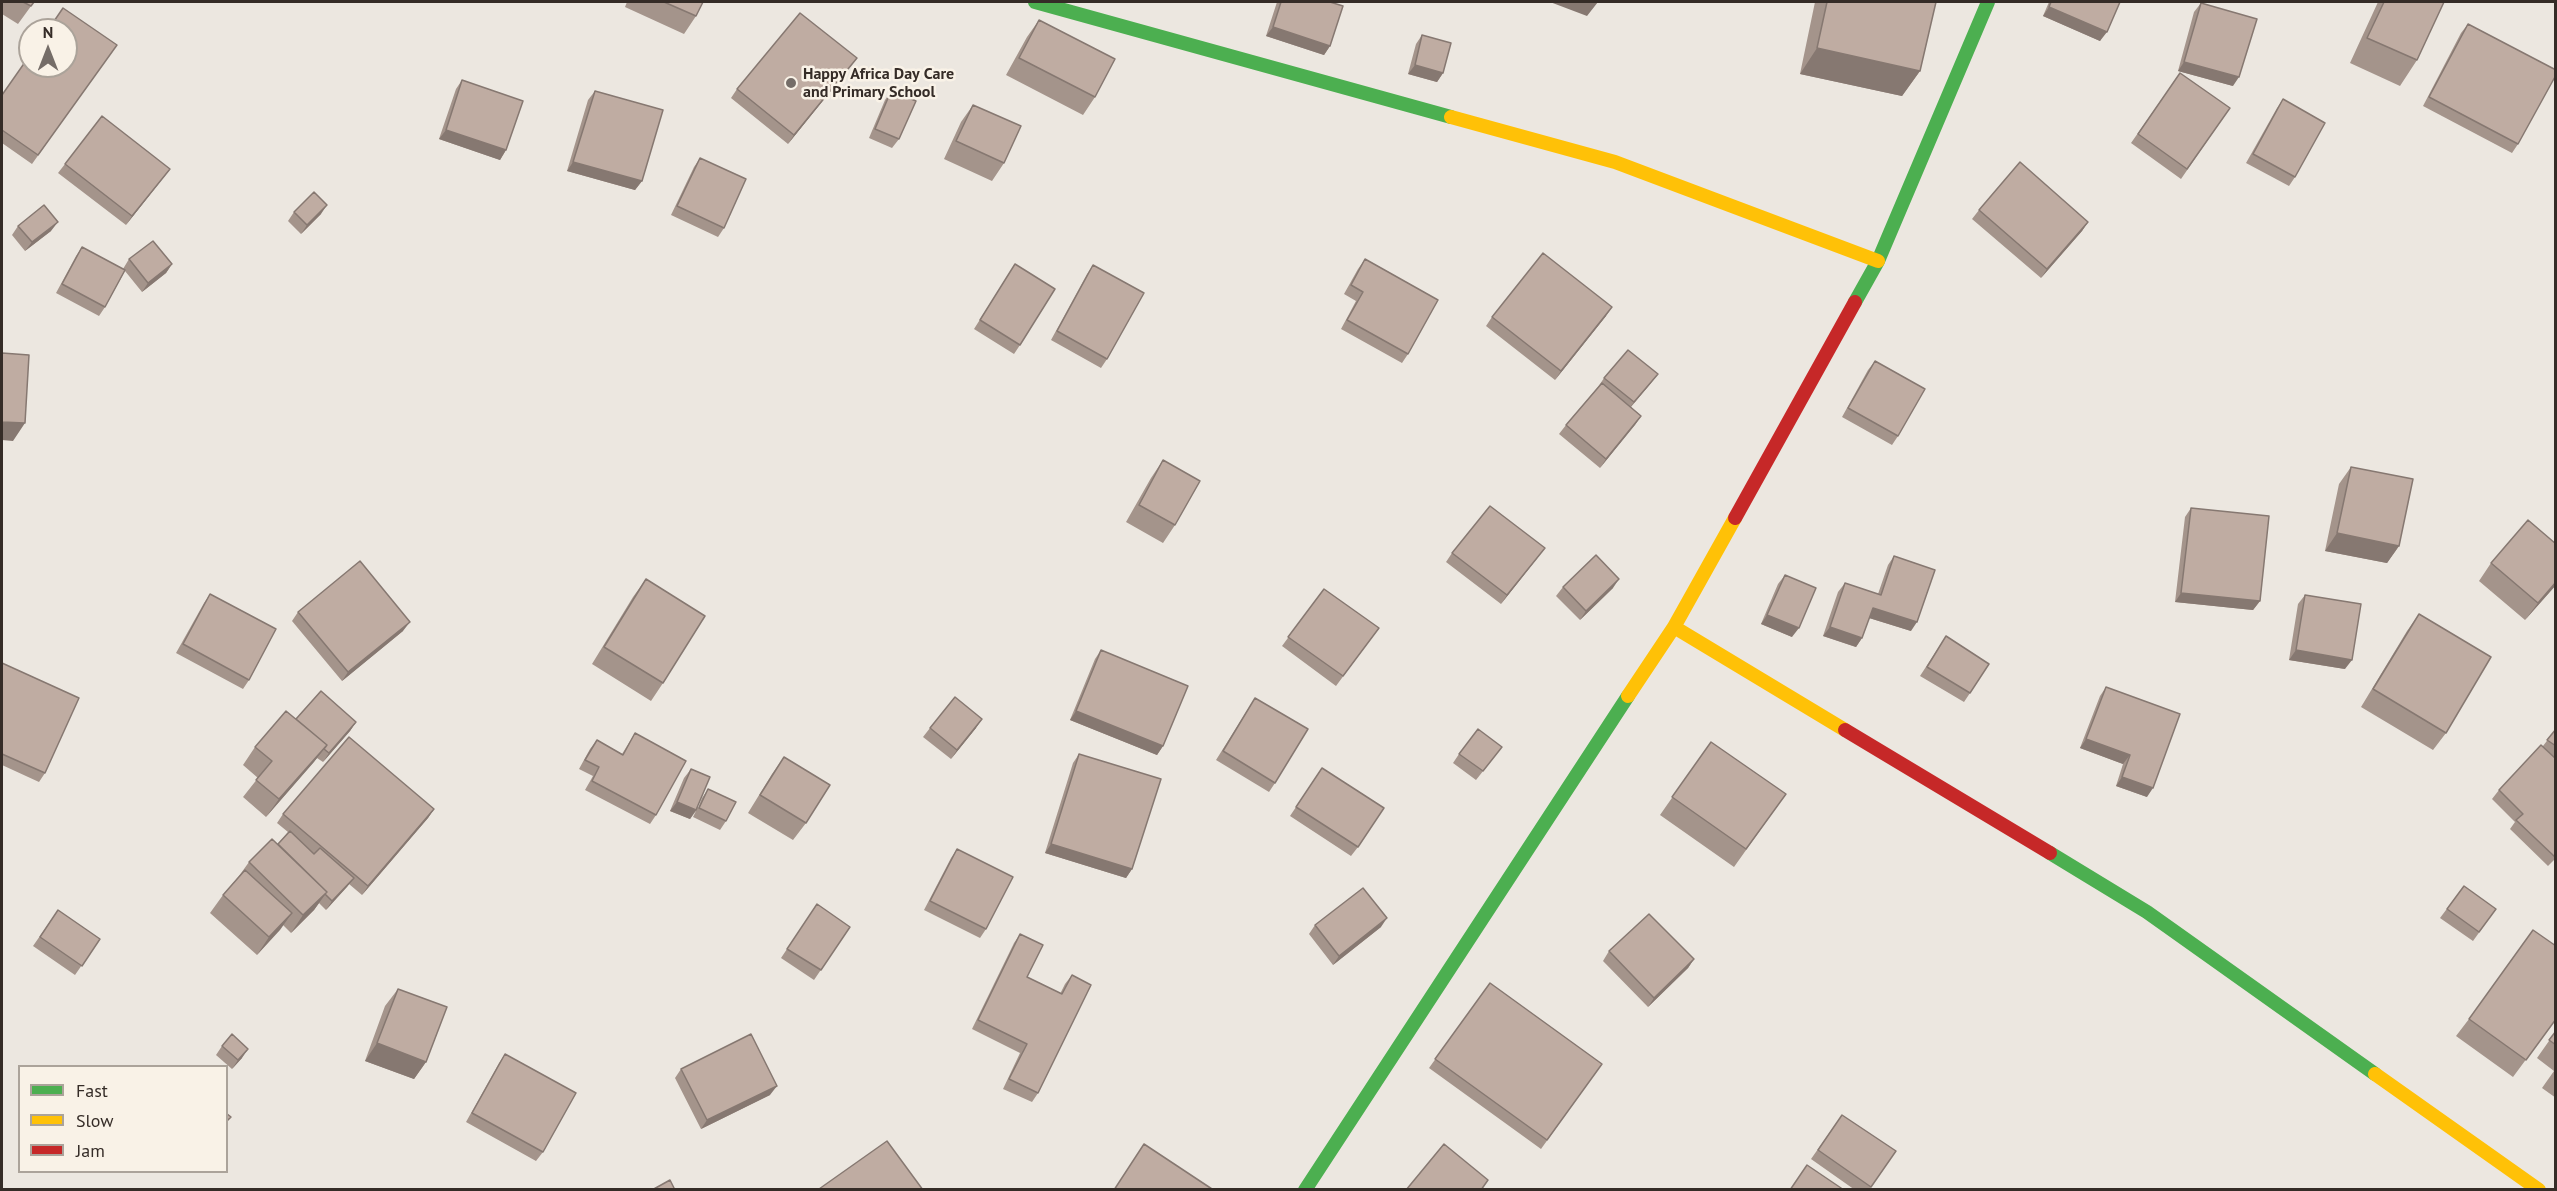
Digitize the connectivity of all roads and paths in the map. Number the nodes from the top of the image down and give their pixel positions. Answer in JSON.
{"nodes":[{"id":1,"x":1035,"y":2,"type":"edge"},
{"id":2,"x":1988,"y":2,"type":"edge"},
{"id":3,"x":1878,"y":261,"type":"junction"},
{"id":4,"x":1674,"y":627,"type":"junction"},
{"id":5,"x":1305,"y":1190,"type":"edge"},
{"id":6,"x":2539,"y":1190,"type":"edge"}],
"edges":[{"from":1,"to":3,"type":"street"},
{"from":2,"to":3,"type":"street"},
{"from":3,"to":4,"type":"street"},
{"from":4,"to":5,"type":"street"},
{"from":4,"to":6,"type":"street"}]}
